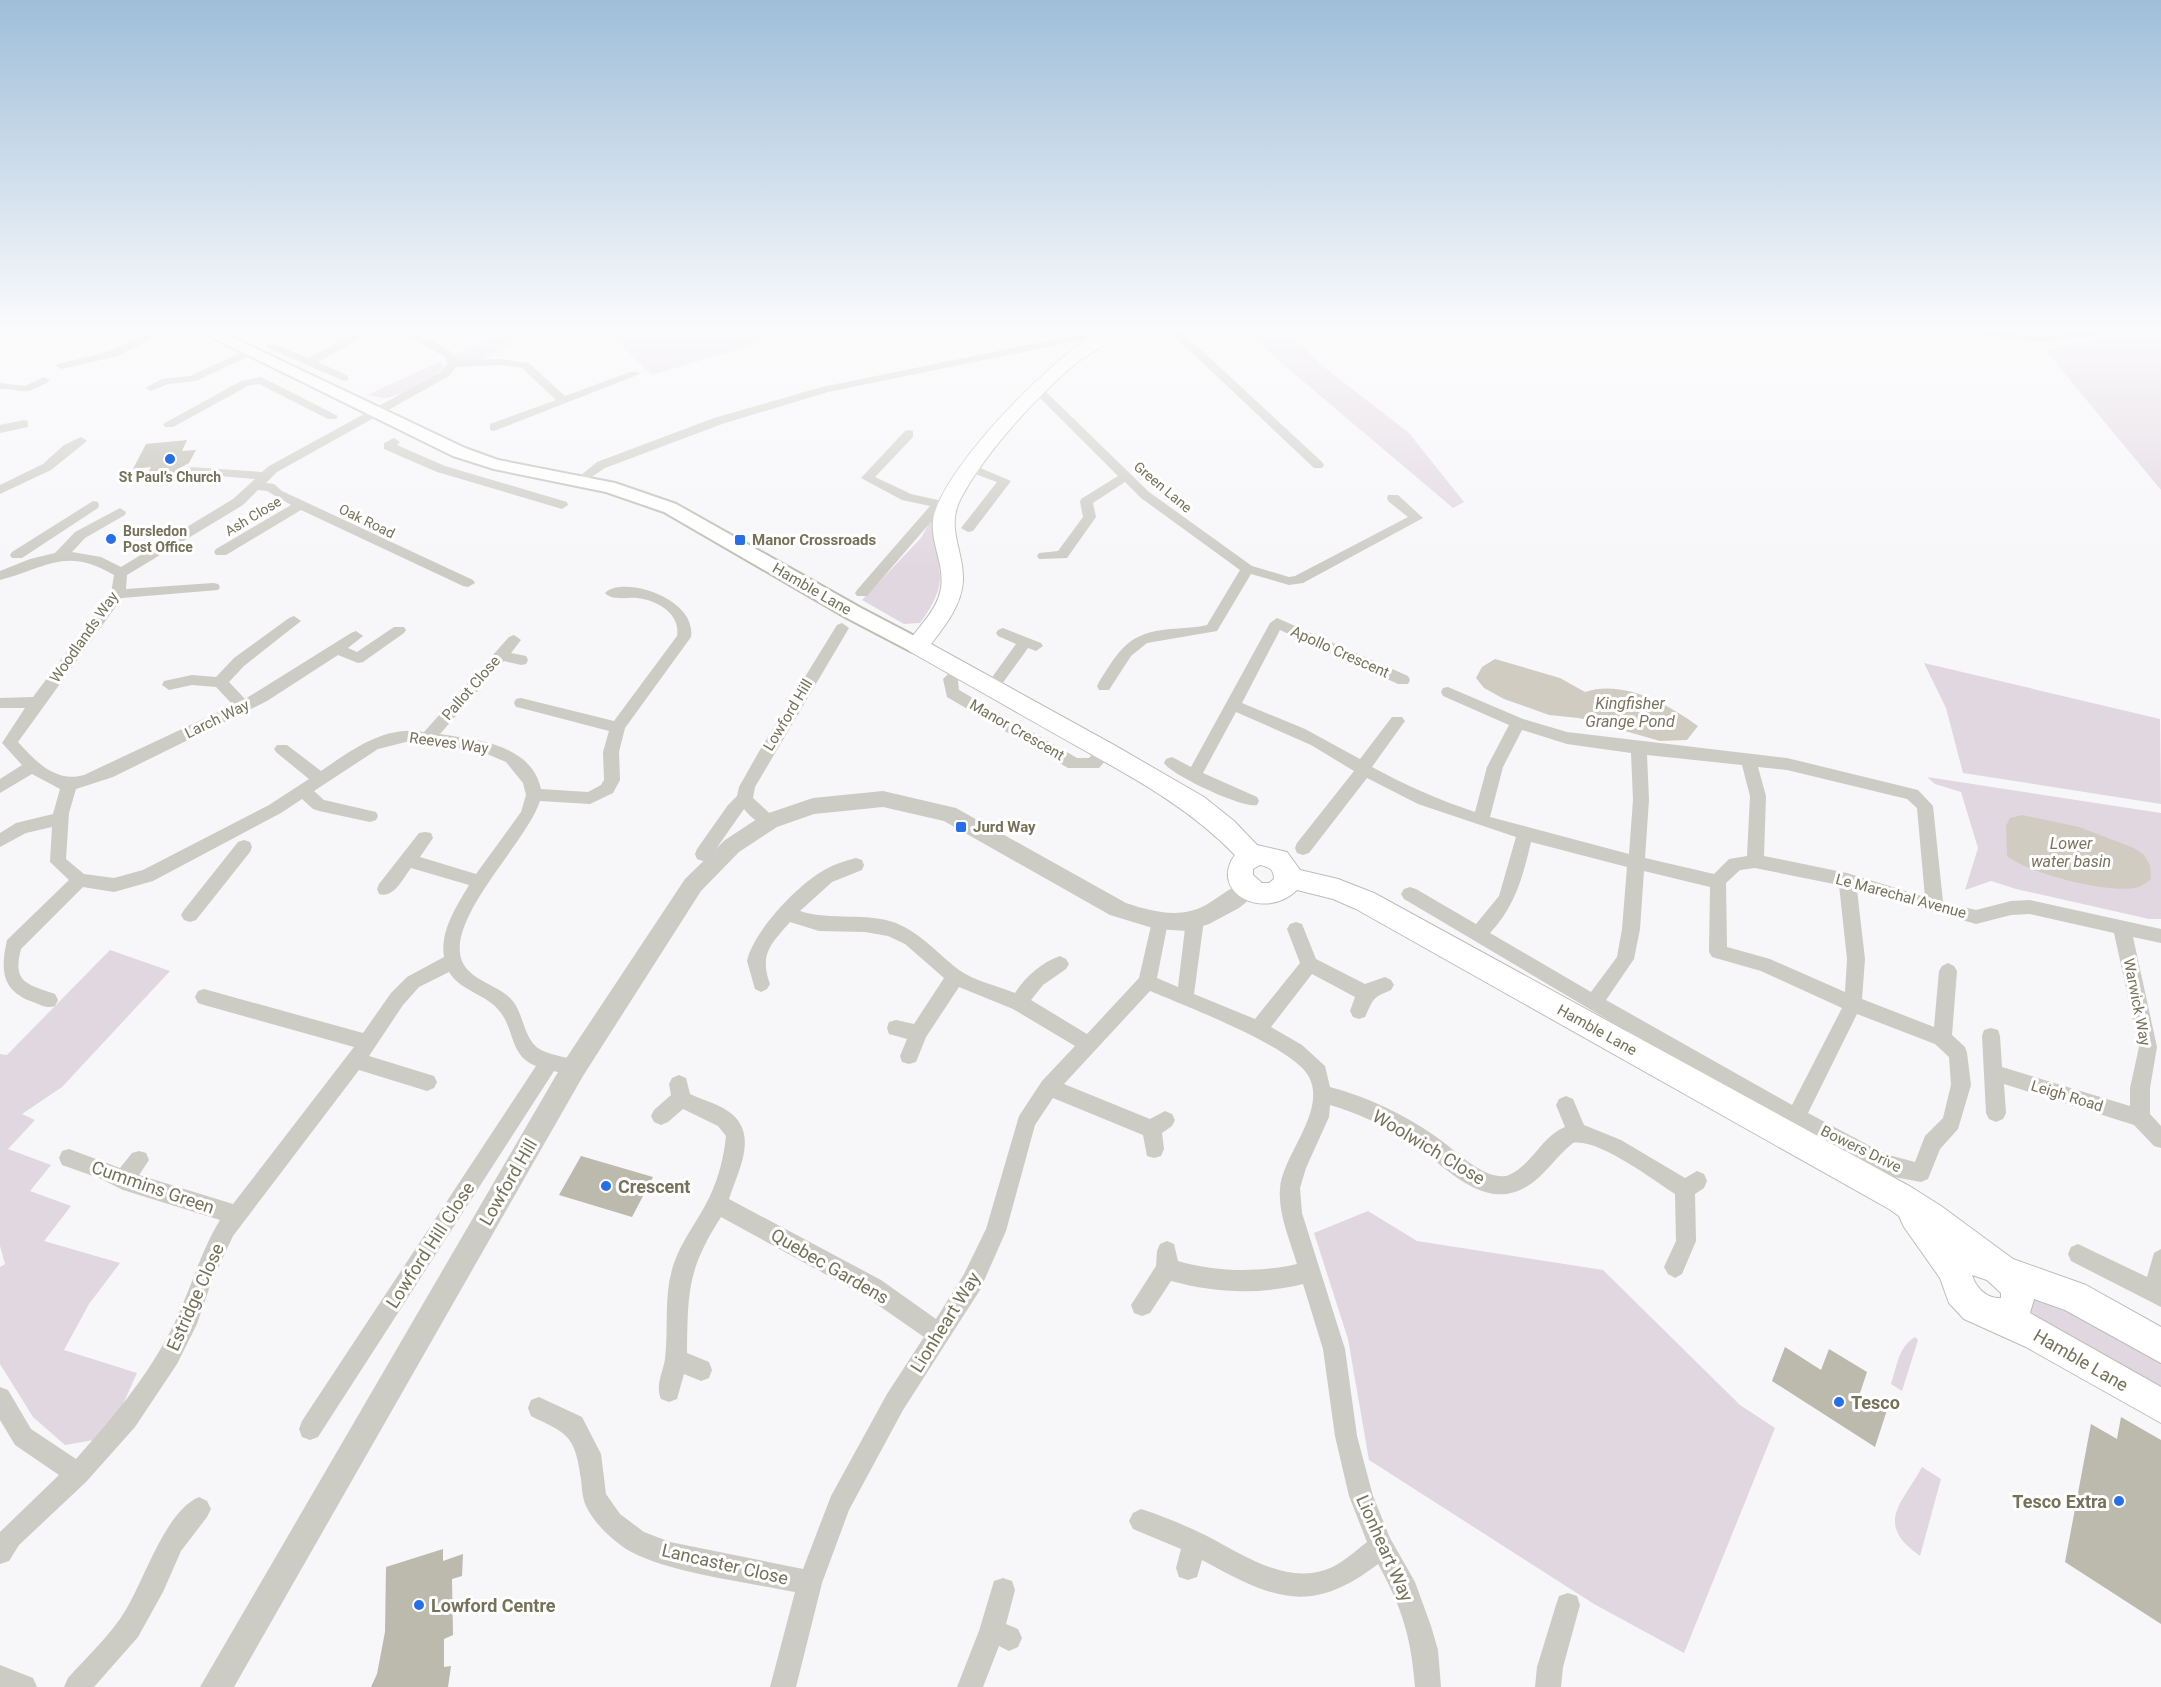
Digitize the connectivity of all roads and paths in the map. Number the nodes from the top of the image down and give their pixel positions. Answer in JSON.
{"nodes":[{"id":1,"x":194,"y":411,"type":"edge"},
{"id":2,"x":328,"y":411,"type":"edge"},
{"id":3,"x":505,"y":411,"type":"edge"},
{"id":4,"x":538,"y":411,"type":"edge"},
{"id":5,"x":753,"y":411,"type":"edge"},
{"id":6,"x":1019,"y":411,"type":"edge"},
{"id":7,"x":1058,"y":411,"type":"edge"},
{"id":8,"x":1260,"y":411,"type":"edge"},
{"id":9,"x":376,"y":412,"type":"joint"},
{"id":10,"x":332,"y":416,"type":"dead end"},
{"id":11,"x":513,"y":420,"type":"junction"},
{"id":12,"x":24,"y":424,"type":"dead end"},
{"id":13,"x":169,"y":424,"type":"dead end"},
{"id":14,"x":494,"y":427,"type":"dead end"},
{"id":15,"x":0,"y":429,"type":"edge"},
{"id":16,"x":903,"y":435,"type":"dead end"},
{"id":17,"x":81,"y":441,"type":"dead end"},
{"id":18,"x":394,"y":442,"type":"dead end"},
{"id":19,"x":54,"y":447,"type":"dead end"},
{"id":20,"x":68,"y":448,"type":"junction"},
{"id":21,"x":1318,"y":465,"type":"dead end"},
{"id":22,"x":971,"y":468,"type":"junction"},
{"id":23,"x":195,"y":470,"type":"dead end"},
{"id":24,"x":531,"y":472,"type":"junction"},
{"id":25,"x":1126,"y":476,"type":"junction"},
{"id":26,"x":581,"y":480,"type":"junction"},
{"id":27,"x":259,"y":481,"type":"junction"},
{"id":28,"x":512,"y":489,"type":"junction"},
{"id":29,"x":0,"y":490,"type":"edge"},
{"id":30,"x":1393,"y":498,"type":"dead end"},
{"id":31,"x":93,"y":505,"type":"dead end"},
{"id":32,"x":300,"y":505,"type":"junction"},
{"id":33,"x":562,"y":505,"type":"dead end"},
{"id":34,"x":942,"y":505,"type":"junction"},
{"id":35,"x":120,"y":512,"type":"dead end"},
{"id":36,"x":59,"y":528,"type":"junction"},
{"id":37,"x":968,"y":528,"type":"dead end"},
{"id":38,"x":80,"y":535,"type":"junction"},
{"id":39,"x":221,"y":552,"type":"dead end"},
{"id":40,"x":17,"y":555,"type":"dead end"},
{"id":41,"x":61,"y":555,"type":"junction"},
{"id":42,"x":1044,"y":556,"type":"dead end"},
{"id":43,"x":1247,"y":569,"type":"junction"},
{"id":44,"x":121,"y":573,"type":"junction"},
{"id":45,"x":0,"y":576,"type":"edge"},
{"id":46,"x":468,"y":583,"type":"dead end"},
{"id":47,"x":213,"y":587,"type":"dead end"},
{"id":48,"x":612,"y":593,"type":"dead end"},
{"id":49,"x":862,"y":593,"type":"dead end"},
{"id":50,"x":118,"y":594,"type":"junction"},
{"id":51,"x":294,"y":621,"type":"dead end"},
{"id":52,"x":399,"y":630,"type":"dead end"},
{"id":53,"x":842,"y":633,"type":"dead end"},
{"id":54,"x":1002,"y":633,"type":"dead end"},
{"id":55,"x":356,"y":636,"type":"dead end"},
{"id":56,"x":514,"y":640,"type":"dead end"},
{"id":57,"x":917,"y":646,"type":"junction"},
{"id":58,"x":338,"y":649,"type":"junction"},
{"id":59,"x":501,"y":655,"type":"junction"},
{"id":60,"x":521,"y":660,"type":"dead end"},
{"id":61,"x":961,"y":670,"type":"junction"},
{"id":62,"x":1402,"y":680,"type":"dead end"},
{"id":63,"x":220,"y":682,"type":"junction"},
{"id":64,"x":169,"y":686,"type":"dead end"},
{"id":65,"x":1104,"y":686,"type":"dead end"},
{"id":66,"x":992,"y":687,"type":"junction"},
{"id":67,"x":1448,"y":692,"type":"dead end"},
{"id":68,"x":37,"y":702,"type":"junction"},
{"id":69,"x":0,"y":703,"type":"edge"},
{"id":70,"x":521,"y":703,"type":"dead end"},
{"id":71,"x":1233,"y":705,"type":"junction"},
{"id":72,"x":243,"y":706,"type":"junction"},
{"id":73,"x":1397,"y":721,"type":"dead end"},
{"id":74,"x":1518,"y":723,"type":"junction"},
{"id":75,"x":618,"y":727,"type":"junction"},
{"id":76,"x":428,"y":737,"type":"junction"},
{"id":77,"x":1639,"y":748,"type":"junction"},
{"id":78,"x":282,"y":749,"type":"dead end"},
{"id":79,"x":1106,"y":751,"type":"junction"},
{"id":80,"x":1748,"y":760,"type":"junction"},
{"id":81,"x":1172,"y":763,"type":"dead end"},
{"id":82,"x":31,"y":767,"type":"junction"},
{"id":83,"x":1363,"y":769,"type":"junction"},
{"id":84,"x":1194,"y":776,"type":"junction"},
{"id":85,"x":320,"y":779,"type":"junction"},
{"id":86,"x":69,"y":785,"type":"junction"},
{"id":87,"x":0,"y":787,"type":"edge"},
{"id":88,"x":303,"y":790,"type":"junction"},
{"id":89,"x":534,"y":795,"type":"junction"},
{"id":90,"x":745,"y":799,"type":"junction"},
{"id":91,"x":1251,"y":801,"type":"dead end"},
{"id":92,"x":370,"y":816,"type":"dead end"},
{"id":93,"x":60,"y":819,"type":"junction"},
{"id":94,"x":1481,"y":819,"type":"junction"},
{"id":95,"x":770,"y":821,"type":"junction"},
{"id":96,"x":1525,"y":832,"type":"junction"},
{"id":97,"x":425,"y":838,"type":"dead end"},
{"id":98,"x":0,"y":841,"type":"edge"},
{"id":99,"x":244,"y":847,"type":"dead end"},
{"id":100,"x":1303,"y":848,"type":"dead end"},
{"id":101,"x":201,"y":849,"type":"junction"},
{"id":102,"x":703,"y":854,"type":"dead end"},
{"id":103,"x":1252,"y":856,"type":"junction"},
{"id":104,"x":407,"y":861,"type":"junction"},
{"id":105,"x":1755,"y":861,"type":"junction"},
{"id":106,"x":1635,"y":863,"type":"junction"},
{"id":107,"x":856,"y":865,"type":"dead end"},
{"id":108,"x":226,"y":867,"type":"junction"},
{"id":109,"x":1288,"y":877,"type":"junction"},
{"id":110,"x":80,"y":880,"type":"junction"},
{"id":111,"x":1847,"y":880,"type":"junction"},
{"id":112,"x":1718,"y":881,"type":"junction"},
{"id":113,"x":481,"y":882,"type":"junction"},
{"id":114,"x":1248,"y":888,"type":"junction"},
{"id":115,"x":385,"y":889,"type":"dead end"},
{"id":116,"x":1410,"y":894,"type":"dead end"},
{"id":117,"x":1935,"y":907,"type":"junction"},
{"id":118,"x":787,"y":914,"type":"junction"},
{"id":119,"x":189,"y":915,"type":"dead end"},
{"id":120,"x":1195,"y":920,"type":"junction"},
{"id":121,"x":1159,"y":922,"type":"junction"},
{"id":122,"x":1296,"y":929,"type":"dead end"},
{"id":123,"x":2122,"y":929,"type":"junction"},
{"id":124,"x":1478,"y":934,"type":"junction"},
{"id":125,"x":2161,"y":936,"type":"edge"},
{"id":126,"x":453,"y":962,"type":"junction"},
{"id":127,"x":1060,"y":964,"type":"dead end"},
{"id":128,"x":1309,"y":964,"type":"junction"},
{"id":129,"x":1948,"y":970,"type":"dead end"},
{"id":130,"x":753,"y":975,"type":"dead end"},
{"id":131,"x":956,"y":977,"type":"junction"},
{"id":132,"x":1147,"y":982,"type":"junction"},
{"id":133,"x":1385,"y":985,"type":"dead end"},
{"id":134,"x":204,"y":997,"type":"dead end"},
{"id":135,"x":1184,"y":998,"type":"junction"},
{"id":136,"x":49,"y":1000,"type":"dead end"},
{"id":137,"x":1594,"y":1002,"type":"junction"},
{"id":138,"x":1019,"y":1003,"type":"junction"},
{"id":139,"x":1853,"y":1004,"type":"junction"},
{"id":140,"x":896,"y":1028,"type":"dead end"},
{"id":141,"x":1258,"y":1029,"type":"junction"},
{"id":142,"x":918,"y":1033,"type":"junction"},
{"id":143,"x":1991,"y":1036,"type":"dead end"},
{"id":144,"x":1942,"y":1038,"type":"junction"},
{"id":145,"x":367,"y":1042,"type":"junction"},
{"id":146,"x":1088,"y":1044,"type":"junction"},
{"id":147,"x":909,"y":1056,"type":"dead end"},
{"id":148,"x":355,"y":1060,"type":"junction"},
{"id":149,"x":562,"y":1065,"type":"junction"},
{"id":150,"x":1995,"y":1073,"type":"junction"},
{"id":151,"x":427,"y":1082,"type":"dead end"},
{"id":152,"x":1049,"y":1087,"type":"junction"},
{"id":153,"x":1322,"y":1094,"type":"junction"},
{"id":154,"x":1566,"y":1105,"type":"dead end"},
{"id":155,"x":1996,"y":1113,"type":"dead end"},
{"id":156,"x":660,"y":1116,"type":"dead end"},
{"id":157,"x":1796,"y":1117,"type":"junction"},
{"id":158,"x":2140,"y":1118,"type":"junction"},
{"id":159,"x":1577,"y":1132,"type":"junction"},
{"id":160,"x":2161,"y":1139,"type":"edge"},
{"id":161,"x":1154,"y":1149,"type":"dead end"},
{"id":162,"x":69,"y":1158,"type":"dead end"},
{"id":163,"x":139,"y":1160,"type":"dead end"},
{"id":164,"x":123,"y":1180,"type":"junction"},
{"id":165,"x":1900,"y":1198,"type":"junction"},
{"id":166,"x":717,"y":1204,"type":"junction"},
{"id":167,"x":236,"y":1215,"type":"junction"},
{"id":168,"x":2078,"y":1254,"type":"dead end"},
{"id":169,"x":2161,"y":1260,"type":"edge"},
{"id":170,"x":1675,"y":1267,"type":"dead end"},
{"id":171,"x":1996,"y":1267,"type":"junction"},
{"id":172,"x":1309,"y":1272,"type":"junction"},
{"id":173,"x":1955,"y":1272,"type":"junction"},
{"id":174,"x":2157,"y":1294,"type":"edge"},
{"id":175,"x":1142,"y":1305,"type":"dead end"},
{"id":176,"x":2000,"y":1316,"type":"junction"},
{"id":177,"x":939,"y":1334,"type":"junction"},
{"id":178,"x":2161,"y":1346,"type":"edge"},
{"id":179,"x":676,"y":1359,"type":"junction"},
{"id":180,"x":701,"y":1370,"type":"dead end"},
{"id":181,"x":669,"y":1391,"type":"dead end"},
{"id":182,"x":0,"y":1398,"type":"edge"},
{"id":183,"x":2161,"y":1406,"type":"edge"},
{"id":184,"x":539,"y":1408,"type":"dead end"},
{"id":185,"x":310,"y":1429,"type":"dead end"},
{"id":186,"x":78,"y":1474,"type":"junction"},
{"id":187,"x":199,"y":1509,"type":"dead end"},
{"id":188,"x":1141,"y":1521,"type":"dead end"},
{"id":189,"x":1195,"y":1543,"type":"junction"},
{"id":190,"x":1381,"y":1546,"type":"junction"},
{"id":191,"x":0,"y":1552,"type":"edge"},
{"id":192,"x":1188,"y":1568,"type":"dead end"},
{"id":193,"x":810,"y":1583,"type":"junction"},
{"id":194,"x":1004,"y":1590,"type":"dead end"},
{"id":195,"x":1568,"y":1605,"type":"dead end"},
{"id":196,"x":0,"y":1678,"type":"edge"},
{"id":197,"x":24,"y":1687,"type":"edge"},
{"id":198,"x":78,"y":1687,"type":"edge"},
{"id":199,"x":216,"y":1687,"type":"edge"},
{"id":200,"x":783,"y":1687,"type":"edge"},
{"id":201,"x":970,"y":1687,"type":"edge"},
{"id":202,"x":1428,"y":1687,"type":"edge"},
{"id":203,"x":1548,"y":1687,"type":"edge"}],
"edges":[{"from":1,"to":13,"type":"street"},
{"from":2,"to":10,"type":"street"},
{"from":3,"to":11,"type":"street"},
{"from":4,"to":11,"type":"street"},
{"from":5,"to":26,"type":"street"},
{"from":6,"to":22,"type":"main road"},
{"from":7,"to":25,"type":"street","name":"Green Lane"},
{"from":8,"to":21,"type":"street"},
{"from":9,"to":24,"type":"main road","name":"Hamble Lane"},
{"from":9,"to":27,"type":"street"},
{"from":11,"to":14,"type":"street"},
{"from":12,"to":15,"type":"street"},
{"from":16,"to":34,"type":"street"},
{"from":17,"to":20,"type":"street"},
{"from":18,"to":28,"type":"street"},
{"from":19,"to":20,"type":"street"},
{"from":20,"to":29,"type":"street"},
{"from":22,"to":34,"type":"main road"},
{"from":22,"to":37,"type":"street"},
{"from":23,"to":27,"type":"street","name":"Oak Road"},
{"from":24,"to":26,"type":"main road","name":"Hamble Lane"},
{"from":24,"to":28,"type":"street"},
{"from":25,"to":42,"type":"street"},
{"from":25,"to":43,"type":"street","name":"Green Lane"},
{"from":26,"to":57,"type":"main road","name":"Hamble Lane"},
{"from":27,"to":32,"type":"street","name":"Oak Road"},
{"from":27,"to":44,"type":"street"},
{"from":28,"to":33,"type":"street"},
{"from":30,"to":43,"type":"street","name":"Green Lane"},
{"from":31,"to":36,"type":"street"},
{"from":32,"to":39,"type":"street","name":"Ash Close"},
{"from":32,"to":46,"type":"street","name":"Oak Road"},
{"from":34,"to":49,"type":"street"},
{"from":34,"to":57,"type":"main road"},
{"from":35,"to":38,"type":"street"},
{"from":36,"to":38,"type":"street"},
{"from":36,"to":40,"type":"street"},
{"from":38,"to":41,"type":"street"},
{"from":41,"to":44,"type":"street","name":"Woodlands Way"},
{"from":41,"to":45,"type":"street","name":"Woodlands Way"},
{"from":43,"to":65,"type":"street"},
{"from":44,"to":50,"type":"street","name":"Woodlands Way"},
{"from":47,"to":50,"type":"street"},
{"from":48,"to":75,"type":"street"},
{"from":50,"to":68,"type":"street","name":"Woodlands Way"},
{"from":51,"to":63,"type":"street"},
{"from":52,"to":58,"type":"street"},
{"from":53,"to":90,"type":"street","name":"Lowford Hill"},
{"from":54,"to":66,"type":"street"},
{"from":55,"to":58,"type":"street","name":"Larch Way"},
{"from":56,"to":59,"type":"street","name":"Pallot Close"},
{"from":57,"to":61,"type":"main road","name":"Hamble Lane"},
{"from":58,"to":72,"type":"street","name":"Larch Way"},
{"from":59,"to":60,"type":"street"},
{"from":59,"to":76,"type":"street","name":"Pallot Close"},
{"from":61,"to":66,"type":"main road","name":"Hamble Lane"},
{"from":61,"to":79,"type":"street","name":"Manor Crescent"},
{"from":62,"to":71,"type":"street","name":"Apollo Crescent"},
{"from":63,"to":64,"type":"street"},
{"from":63,"to":72,"type":"street"},
{"from":66,"to":79,"type":"main road","name":"Hamble Lane"},
{"from":67,"to":74,"type":"street"},
{"from":68,"to":69,"type":"street"},
{"from":68,"to":82,"type":"street","name":"Woodlands Way"},
{"from":70,"to":75,"type":"street"},
{"from":71,"to":83,"type":"street"},
{"from":71,"to":84,"type":"street"},
{"from":72,"to":86,"type":"street","name":"Larch Way"},
{"from":73,"to":83,"type":"street"},
{"from":74,"to":77,"type":"street"},
{"from":74,"to":94,"type":"street"},
{"from":75,"to":89,"type":"street"},
{"from":76,"to":85,"type":"street","name":"Reeves Way"},
{"from":76,"to":89,"type":"street","name":"Reeves Way"},
{"from":77,"to":80,"type":"street"},
{"from":77,"to":106,"type":"street"},
{"from":78,"to":85,"type":"street"},
{"from":79,"to":103,"type":"main road","name":"Hamble Lane"},
{"from":80,"to":105,"type":"street"},
{"from":80,"to":117,"type":"street"},
{"from":81,"to":84,"type":"street"},
{"from":82,"to":86,"type":"street","name":"Woodlands Way"},
{"from":82,"to":87,"type":"street"},
{"from":83,"to":94,"type":"street"},
{"from":83,"to":100,"type":"street"},
{"from":84,"to":91,"type":"street"},
{"from":85,"to":88,"type":"street","name":"Reeves Way"},
{"from":86,"to":93,"type":"street"},
{"from":88,"to":92,"type":"street"},
{"from":88,"to":101,"type":"street","name":"Reeves Way"},
{"from":89,"to":113,"type":"street"},
{"from":90,"to":95,"type":"street"},
{"from":90,"to":102,"type":"street","name":"Lowford Hill"},
{"from":93,"to":98,"type":"street"},
{"from":93,"to":110,"type":"street"},
{"from":94,"to":96,"type":"street"},
{"from":95,"to":121,"type":"street"},
{"from":95,"to":149,"type":"street","name":"Lowford Hill"},
{"from":96,"to":106,"type":"street"},
{"from":96,"to":124,"type":"street"},
{"from":97,"to":104,"type":"street"},
{"from":99,"to":108,"type":"street"},
{"from":101,"to":108,"type":"street"},
{"from":101,"to":110,"type":"street","name":"Reeves Way"},
{"from":103,"to":109,"type":"main road"},
{"from":103,"to":114,"type":"main road"},
{"from":104,"to":113,"type":"street"},
{"from":104,"to":115,"type":"street"},
{"from":105,"to":111,"type":"street","name":"Le Marechal Avenue"},
{"from":105,"to":112,"type":"street"},
{"from":106,"to":112,"type":"street"},
{"from":106,"to":137,"type":"street"},
{"from":107,"to":118,"type":"street"},
{"from":108,"to":119,"type":"street"},
{"from":109,"to":114,"type":"main road"},
{"from":109,"to":165,"type":"main road","name":"Hamble Lane"},
{"from":110,"to":136,"type":"street"},
{"from":111,"to":117,"type":"street","name":"Le Marechal Avenue"},
{"from":111,"to":139,"type":"street"},
{"from":112,"to":139,"type":"street"},
{"from":113,"to":126,"type":"street"},
{"from":114,"to":120,"type":"street"},
{"from":116,"to":124,"type":"street","name":"Bowers Drive"},
{"from":117,"to":123,"type":"street","name":"Le Marechal Avenue"},
{"from":118,"to":130,"type":"street"},
{"from":118,"to":131,"type":"street"},
{"from":120,"to":121,"type":"street"},
{"from":120,"to":135,"type":"street"},
{"from":121,"to":132,"type":"street","name":"Lionheart Way"},
{"from":122,"to":128,"type":"street"},
{"from":123,"to":125,"type":"street","name":"Le Marechal Avenue"},
{"from":123,"to":158,"type":"street","name":"Warwick Way"},
{"from":124,"to":137,"type":"street","name":"Bowers Drive"},
{"from":126,"to":145,"type":"street","name":"Estridge Close"},
{"from":126,"to":149,"type":"street"},
{"from":127,"to":138,"type":"street"},
{"from":128,"to":133,"type":"street"},
{"from":128,"to":141,"type":"street"},
{"from":129,"to":144,"type":"street"},
{"from":131,"to":138,"type":"street"},
{"from":131,"to":142,"type":"street"},
{"from":132,"to":135,"type":"street"},
{"from":132,"to":146,"type":"street","name":"Lionheart Way"},
{"from":134,"to":145,"type":"street"},
{"from":135,"to":141,"type":"street"},
{"from":137,"to":157,"type":"street","name":"Bowers Drive"},
{"from":138,"to":146,"type":"street"},
{"from":139,"to":144,"type":"street"},
{"from":139,"to":157,"type":"street"},
{"from":140,"to":142,"type":"street"},
{"from":141,"to":153,"type":"street"},
{"from":142,"to":147,"type":"street"},
{"from":143,"to":150,"type":"street"},
{"from":144,"to":157,"type":"street","name":"Bowers Drive"},
{"from":145,"to":148,"type":"street","name":"Estridge Close"},
{"from":146,"to":152,"type":"street","name":"Lionheart Way"},
{"from":148,"to":151,"type":"street"},
{"from":148,"to":167,"type":"street","name":"Estridge Close"},
{"from":149,"to":185,"type":"street","name":"Lowford Hill Close"},
{"from":149,"to":199,"type":"street","name":"Lowford Hill"},
{"from":150,"to":155,"type":"street"},
{"from":150,"to":158,"type":"street","name":"Leigh Road"},
{"from":152,"to":161,"type":"street"},
{"from":152,"to":177,"type":"street","name":"Lionheart Way"},
{"from":153,"to":159,"type":"street","name":"Woolwich Close"},
{"from":153,"to":172,"type":"street","name":"Lionheart Way"},
{"from":154,"to":159,"type":"street"},
{"from":156,"to":166,"type":"street"},
{"from":158,"to":160,"type":"street"},
{"from":159,"to":170,"type":"street"},
{"from":162,"to":164,"type":"street","name":"Cummins Green"},
{"from":163,"to":164,"type":"street"},
{"from":164,"to":167,"type":"street","name":"Cummins Green"},
{"from":165,"to":171,"type":"main road","name":"Hamble Lane"},
{"from":165,"to":173,"type":"main road","name":"Hamble Lane"},
{"from":166,"to":177,"type":"street","name":"Quebec Gardens"},
{"from":166,"to":179,"type":"street"},
{"from":167,"to":186,"type":"street","name":"Estridge Close"},
{"from":168,"to":174,"type":"street"},
{"from":169,"to":174,"type":"street"},
{"from":171,"to":173,"type":"main road"},
{"from":171,"to":176,"type":"main road"},
{"from":171,"to":178,"type":"main road","name":"Hamble Lane"},
{"from":172,"to":175,"type":"street"},
{"from":172,"to":190,"type":"street","name":"Lionheart Way"},
{"from":173,"to":176,"type":"main road"},
{"from":176,"to":183,"type":"main road","name":"Hamble Lane"},
{"from":177,"to":193,"type":"street","name":"Lionheart Way"},
{"from":179,"to":180,"type":"street"},
{"from":179,"to":181,"type":"street"},
{"from":182,"to":186,"type":"street"},
{"from":184,"to":193,"type":"street","name":"Lancaster Close"},
{"from":186,"to":191,"type":"street","name":"Estridge Close"},
{"from":187,"to":198,"type":"street"},
{"from":188,"to":189,"type":"street"},
{"from":189,"to":190,"type":"street"},
{"from":189,"to":192,"type":"street"},
{"from":190,"to":202,"type":"street","name":"Lionheart Way"},
{"from":193,"to":200,"type":"street","name":"Lionheart Way"},
{"from":194,"to":201,"type":"street"},
{"from":195,"to":203,"type":"street"},
{"from":196,"to":197,"type":"street"}]}
